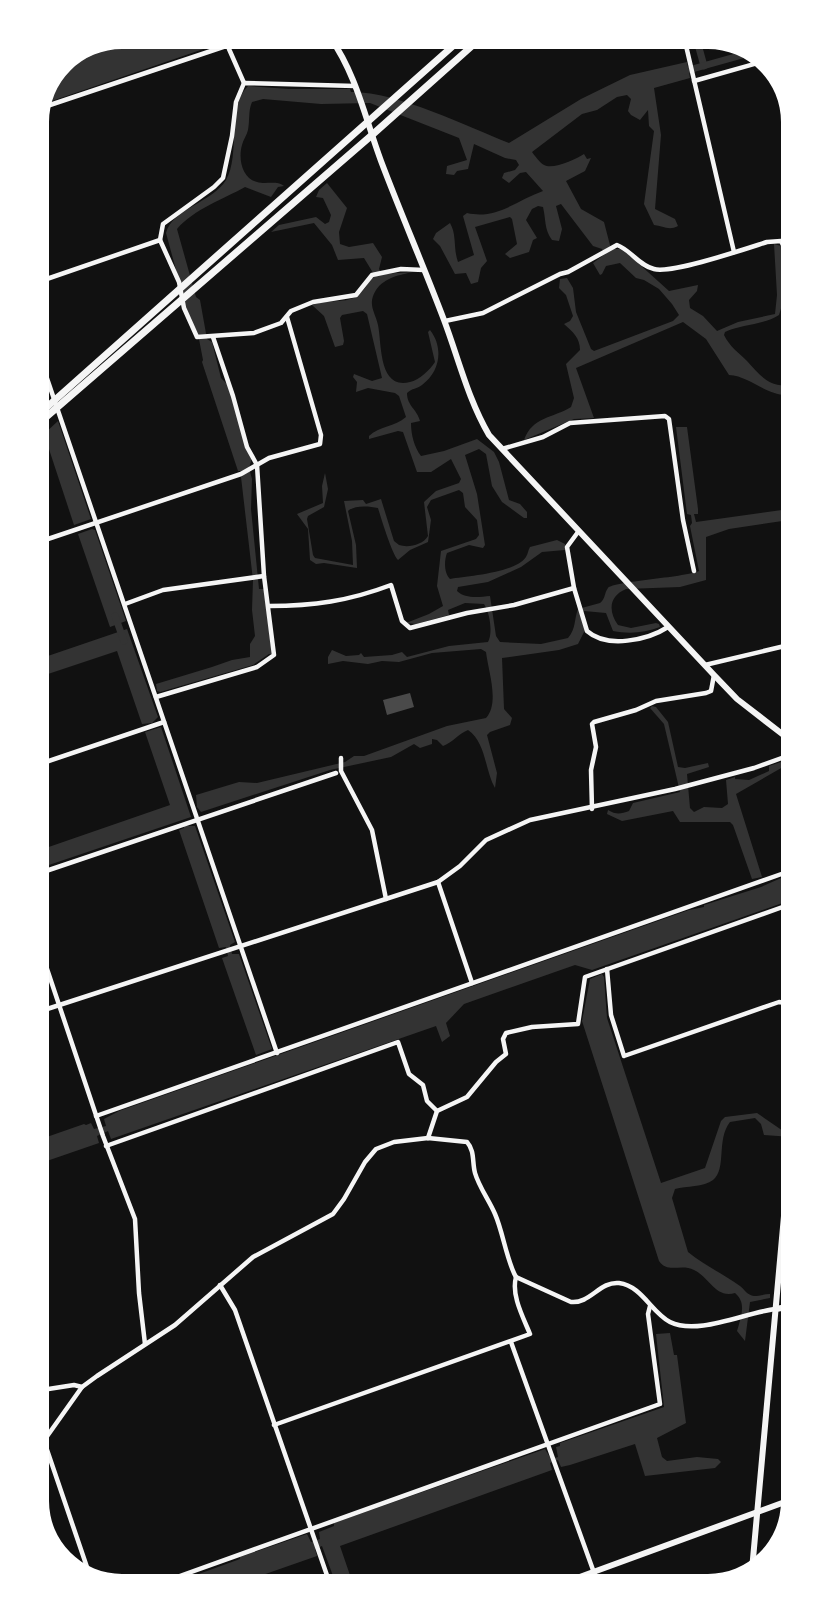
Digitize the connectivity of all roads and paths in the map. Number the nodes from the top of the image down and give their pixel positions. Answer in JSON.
{"nodes":[{"id":1,"x":217,"y":49,"type":"edge"},
{"id":2,"x":231,"y":49,"type":"edge"},
{"id":3,"x":337,"y":49,"type":"edge"},
{"id":4,"x":449,"y":49,"type":"edge"},
{"id":5,"x":469,"y":49,"type":"edge"},
{"id":6,"x":687,"y":49,"type":"edge"},
{"id":7,"x":752,"y":64,"type":"edge"},
{"id":8,"x":694,"y":79,"type":"junction"},
{"id":9,"x":244,"y":83,"type":"junction"},
{"id":10,"x":356,"y":88,"type":"junction"},
{"id":11,"x":51,"y":105,"type":"edge"},
{"id":12,"x":368,"y":119,"type":"junction"},
{"id":13,"x":372,"y":135,"type":"junction"},
{"id":14,"x":160,"y":240,"type":"junction"},
{"id":15,"x":781,"y":241,"type":"edge"},
{"id":16,"x":734,"y":252,"type":"junction"},
{"id":17,"x":424,"y":270,"type":"junction"},
{"id":18,"x":49,"y":278,"type":"edge"},
{"id":19,"x":195,"y":282,"type":"junction"},
{"id":20,"x":182,"y":293,"type":"junction"},
{"id":21,"x":287,"y":317,"type":"junction"},
{"id":22,"x":445,"y":321,"type":"junction"},
{"id":23,"x":212,"y":337,"type":"junction"},
{"id":24,"x":49,"y":384,"type":"edge"},
{"id":25,"x":56,"y":404,"type":"junction"},
{"id":26,"x":49,"y":408,"type":"edge"},
{"id":27,"x":49,"y":412,"type":"edge"},
{"id":28,"x":502,"y":449,"type":"junction"},
{"id":29,"x":257,"y":465,"type":"junction"},
{"id":30,"x":96,"y":523,"type":"junction"},
{"id":31,"x":578,"y":532,"type":"junction"},
{"id":32,"x":49,"y":539,"type":"edge"},
{"id":33,"x":694,"y":571,"type":"dead end"},
{"id":34,"x":261,"y":576,"type":"junction"},
{"id":35,"x":574,"y":588,"type":"junction"},
{"id":36,"x":125,"y":604,"type":"junction"},
{"id":37,"x":269,"y":606,"type":"junction"},
{"id":38,"x":668,"y":627,"type":"junction"},
{"id":39,"x":781,"y":647,"type":"edge"},
{"id":40,"x":704,"y":665,"type":"junction"},
{"id":41,"x":714,"y":676,"type":"junction"},
{"id":42,"x":154,"y":692,"type":"junction"},
{"id":43,"x":162,"y":722,"type":"junction"},
{"id":44,"x":781,"y":733,"type":"edge"},
{"id":45,"x":341,"y":758,"type":"dead end"},
{"id":46,"x":781,"y":758,"type":"edge"},
{"id":47,"x":49,"y":761,"type":"edge"},
{"id":48,"x":339,"y":772,"type":"junction"},
{"id":49,"x":592,"y":808,"type":"junction"},
{"id":50,"x":198,"y":820,"type":"junction"},
{"id":51,"x":49,"y":870,"type":"edge"},
{"id":52,"x":781,"y":874,"type":"edge"},
{"id":53,"x":438,"y":882,"type":"junction"},
{"id":54,"x":386,"y":899,"type":"junction"},
{"id":55,"x":781,"y":907,"type":"edge"},
{"id":56,"x":242,"y":946,"type":"junction"},
{"id":57,"x":607,"y":969,"type":"junction"},
{"id":58,"x":49,"y":975,"type":"edge"},
{"id":59,"x":472,"y":983,"type":"junction"},
{"id":60,"x":781,"y":1002,"type":"edge"},
{"id":61,"x":59,"y":1005,"type":"junction"},
{"id":62,"x":49,"y":1008,"type":"edge"},
{"id":63,"x":277,"y":1053,"type":"junction"},
{"id":64,"x":437,"y":1111,"type":"junction"},
{"id":65,"x":96,"y":1116,"type":"junction"},
{"id":66,"x":428,"y":1138,"type":"junction"},
{"id":67,"x":106,"y":1146,"type":"junction"},
{"id":68,"x":781,"y":1274,"type":"edge"},
{"id":69,"x":516,"y":1277,"type":"junction"},
{"id":70,"x":220,"y":1285,"type":"junction"},
{"id":71,"x":650,"y":1306,"type":"junction"},
{"id":72,"x":779,"y":1309,"type":"junction"},
{"id":73,"x":511,"y":1342,"type":"junction"},
{"id":74,"x":145,"y":1345,"type":"junction"},
{"id":75,"x":82,"y":1387,"type":"junction"},
{"id":76,"x":49,"y":1389,"type":"edge"},
{"id":77,"x":274,"y":1425,"type":"junction"},
{"id":78,"x":49,"y":1433,"type":"edge"},
{"id":79,"x":548,"y":1447,"type":"junction"},
{"id":80,"x":49,"y":1458,"type":"edge"},
{"id":81,"x":781,"y":1504,"type":"edge"},
{"id":82,"x":757,"y":1513,"type":"junction"},
{"id":83,"x":312,"y":1531,"type":"junction"},
{"id":84,"x":753,"y":1558,"type":"edge"},
{"id":85,"x":86,"y":1564,"type":"edge"},
{"id":86,"x":594,"y":1572,"type":"junction"},
{"id":87,"x":187,"y":1574,"type":"edge"},
{"id":88,"x":327,"y":1574,"type":"edge"},
{"id":89,"x":588,"y":1574,"type":"edge"}],
"edges":[{"from":1,"to":11,"type":"street"},
{"from":2,"to":9,"type":"street"},
{"from":3,"to":10,"type":"main road"},
{"from":4,"to":12,"type":"highway"},
{"from":5,"to":13,"type":"highway"},
{"from":6,"to":8,"type":"street"},
{"from":7,"to":8,"type":"street"},
{"from":8,"to":16,"type":"street"},
{"from":9,"to":10,"type":"street"},
{"from":9,"to":14,"type":"street"},
{"from":10,"to":12,"type":"main road"},
{"from":12,"to":13,"type":"main road"},
{"from":12,"to":19,"type":"highway"},
{"from":13,"to":17,"type":"main road"},
{"from":13,"to":19,"type":"highway"},
{"from":14,"to":18,"type":"street"},
{"from":14,"to":20,"type":"street"},
{"from":15,"to":16,"type":"street"},
{"from":16,"to":22,"type":"street"},
{"from":17,"to":21,"type":"street"},
{"from":17,"to":22,"type":"main road"},
{"from":19,"to":20,"type":"highway"},
{"from":20,"to":23,"type":"street"},
{"from":20,"to":25,"type":"highway"},
{"from":21,"to":23,"type":"street"},
{"from":21,"to":29,"type":"street"},
{"from":22,"to":28,"type":"main road"},
{"from":23,"to":29,"type":"street"},
{"from":24,"to":25,"type":"street"},
{"from":25,"to":26,"type":"highway"},
{"from":25,"to":27,"type":"highway"},
{"from":25,"to":30,"type":"street"},
{"from":28,"to":31,"type":"main road"},
{"from":28,"to":33,"type":"street"},
{"from":29,"to":30,"type":"street"},
{"from":29,"to":34,"type":"street"},
{"from":30,"to":32,"type":"street"},
{"from":30,"to":36,"type":"street"},
{"from":31,"to":35,"type":"street"},
{"from":31,"to":38,"type":"main road"},
{"from":34,"to":36,"type":"street"},
{"from":34,"to":37,"type":"street"},
{"from":35,"to":37,"type":"street"},
{"from":35,"to":38,"type":"street"},
{"from":36,"to":42,"type":"street"},
{"from":37,"to":42,"type":"street"},
{"from":38,"to":40,"type":"main road"},
{"from":39,"to":40,"type":"street"},
{"from":40,"to":41,"type":"main road"},
{"from":41,"to":44,"type":"main road"},
{"from":41,"to":49,"type":"street"},
{"from":42,"to":43,"type":"street"},
{"from":43,"to":47,"type":"street"},
{"from":43,"to":50,"type":"street"},
{"from":45,"to":48,"type":"street"},
{"from":46,"to":49,"type":"street"},
{"from":48,"to":50,"type":"street"},
{"from":48,"to":54,"type":"street"},
{"from":49,"to":53,"type":"street"},
{"from":50,"to":51,"type":"street"},
{"from":50,"to":56,"type":"street"},
{"from":52,"to":59,"type":"street"},
{"from":53,"to":54,"type":"street"},
{"from":53,"to":59,"type":"street"},
{"from":54,"to":56,"type":"street"},
{"from":55,"to":57,"type":"street"},
{"from":56,"to":61,"type":"street"},
{"from":56,"to":63,"type":"street"},
{"from":57,"to":60,"type":"street"},
{"from":57,"to":64,"type":"street"},
{"from":58,"to":61,"type":"street"},
{"from":59,"to":63,"type":"street"},
{"from":61,"to":62,"type":"street"},
{"from":61,"to":65,"type":"street"},
{"from":63,"to":65,"type":"street"},
{"from":64,"to":66,"type":"street"},
{"from":64,"to":67,"type":"street"},
{"from":65,"to":67,"type":"street"},
{"from":66,"to":69,"type":"street"},
{"from":66,"to":70,"type":"street"},
{"from":67,"to":74,"type":"street"},
{"from":68,"to":72,"type":"main road"},
{"from":69,"to":71,"type":"street"},
{"from":69,"to":73,"type":"street"},
{"from":70,"to":74,"type":"street"},
{"from":70,"to":77,"type":"street"},
{"from":71,"to":72,"type":"street"},
{"from":71,"to":79,"type":"street"},
{"from":72,"to":82,"type":"main road"},
{"from":73,"to":77,"type":"street"},
{"from":73,"to":79,"type":"street"},
{"from":74,"to":75,"type":"street"},
{"from":75,"to":76,"type":"street"},
{"from":75,"to":78,"type":"street"},
{"from":77,"to":83,"type":"street"},
{"from":79,"to":83,"type":"street"},
{"from":79,"to":86,"type":"street"},
{"from":80,"to":85,"type":"street"},
{"from":81,"to":82,"type":"main road"},
{"from":82,"to":84,"type":"main road"},
{"from":82,"to":86,"type":"main road"},
{"from":83,"to":87,"type":"street"},
{"from":83,"to":88,"type":"street"},
{"from":86,"to":89,"type":"main road"}]}
